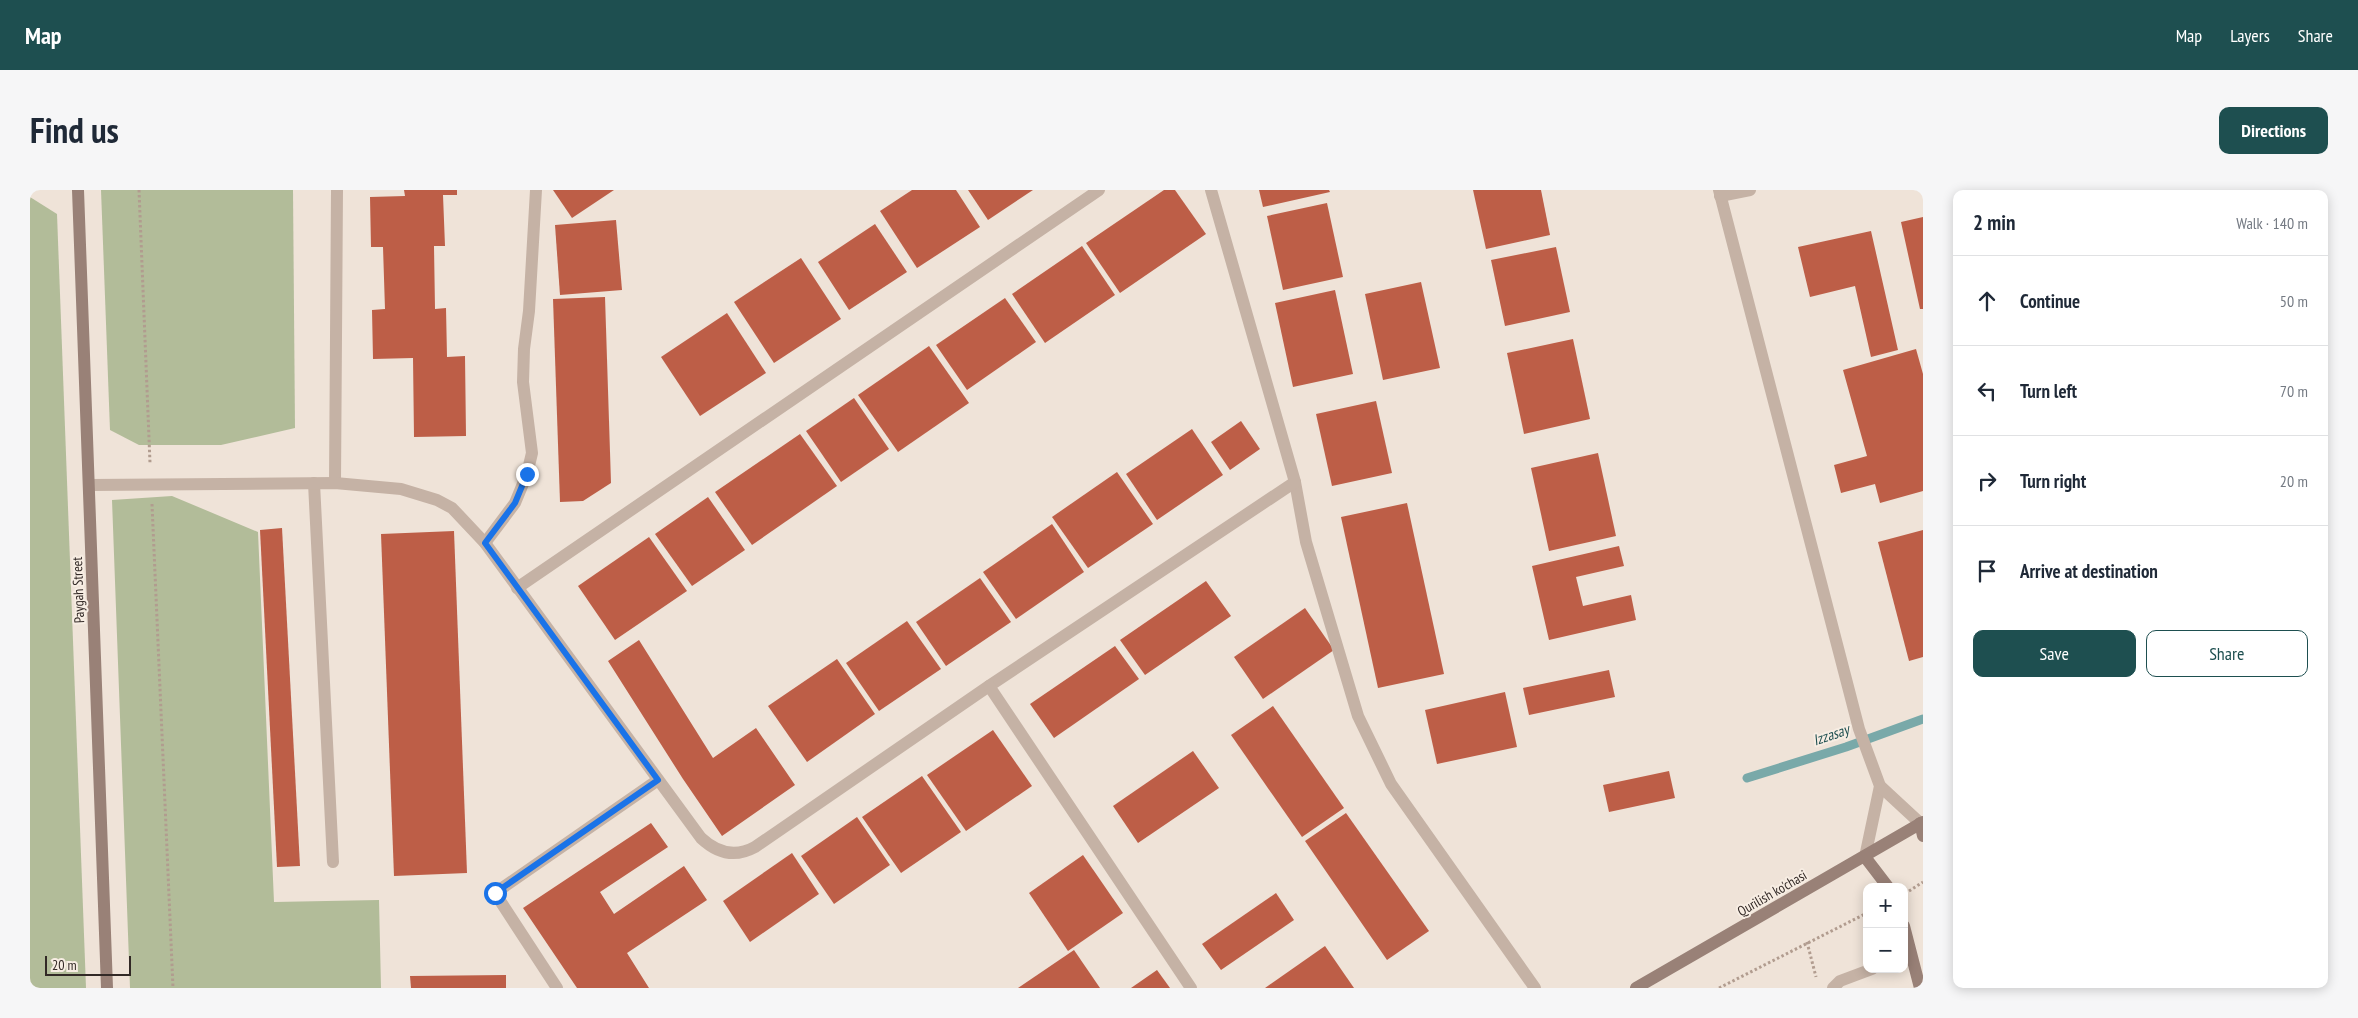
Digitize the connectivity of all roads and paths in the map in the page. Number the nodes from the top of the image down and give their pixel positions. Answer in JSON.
{"nodes":[{"id":1,"x":78,"y":190,"type":"edge"},
{"id":2,"x":139,"y":190,"type":"edge"},
{"id":3,"x":337,"y":190,"type":"edge"},
{"id":4,"x":536,"y":190,"type":"edge"},
{"id":5,"x":1099,"y":190,"type":"edge"},
{"id":6,"x":1211,"y":190,"type":"edge"},
{"id":7,"x":1750,"y":190,"type":"edge"},
{"id":8,"x":1720,"y":193,"type":"edge"},
{"id":9,"x":1295,"y":482,"type":"junction"},
{"id":10,"x":314,"y":483,"type":"junction"},
{"id":11,"x":335,"y":483,"type":"junction"},
{"id":12,"x":90,"y":484,"type":"junction"},
{"id":13,"x":151,"y":484,"type":"junction"},
{"id":14,"x":485,"y":543,"type":"junction"},
{"id":15,"x":517,"y":588,"type":"junction"},
{"id":16,"x":989,"y":686,"type":"junction"},
{"id":17,"x":658,"y":780,"type":"junction"},
{"id":18,"x":1880,"y":786,"type":"junction"},
{"id":19,"x":1921,"y":823,"type":"edge"},
{"id":20,"x":1923,"y":836,"type":"edge"},
{"id":21,"x":1865,"y":857,"type":"junction"},
{"id":22,"x":333,"y":862,"type":"dead end"},
{"id":23,"x":1923,"y":882,"type":"edge"},
{"id":24,"x":1885,"y":883,"type":"edge"},
{"id":25,"x":1908,"y":891,"type":"edge"},
{"id":26,"x":1863,"y":915,"type":"edge"},
{"id":27,"x":1807,"y":942,"type":"junction"},
{"id":28,"x":1908,"y":956,"type":"edge"},
{"id":29,"x":1863,"y":972,"type":"edge"},
{"id":30,"x":1816,"y":979,"type":"dead end"},
{"id":31,"x":107,"y":988,"type":"edge"},
{"id":32,"x":173,"y":988,"type":"edge"},
{"id":33,"x":557,"y":988,"type":"edge"},
{"id":34,"x":1191,"y":988,"type":"edge"},
{"id":35,"x":1535,"y":988,"type":"edge"},
{"id":36,"x":1636,"y":988,"type":"edge"},
{"id":37,"x":1719,"y":988,"type":"edge"},
{"id":38,"x":1833,"y":988,"type":"edge"},
{"id":39,"x":1920,"y":988,"type":"edge"}],
"edges":[{"from":1,"to":12,"type":"street","name":"Paygah Street"},
{"from":2,"to":13,"type":"path"},
{"from":3,"to":11,"type":"street"},
{"from":4,"to":14,"type":"street"},
{"from":5,"to":15,"type":"street"},
{"from":6,"to":9,"type":"street"},
{"from":7,"to":8,"type":"street"},
{"from":8,"to":18,"type":"street"},
{"from":9,"to":16,"type":"street"},
{"from":9,"to":35,"type":"street"},
{"from":10,"to":11,"type":"street"},
{"from":10,"to":13,"type":"street"},
{"from":10,"to":22,"type":"street"},
{"from":11,"to":14,"type":"street"},
{"from":12,"to":13,"type":"street"},
{"from":12,"to":31,"type":"street","name":"Paygah Street"},
{"from":13,"to":32,"type":"path"},
{"from":14,"to":15,"type":"street"},
{"from":15,"to":17,"type":"street"},
{"from":16,"to":17,"type":"street"},
{"from":16,"to":34,"type":"street"},
{"from":17,"to":33,"type":"street"},
{"from":18,"to":19,"type":"street"},
{"from":18,"to":21,"type":"street"},
{"from":19,"to":20,"type":"street"},
{"from":19,"to":21,"type":"street","name":"Qurilish ko'chasi"},
{"from":21,"to":24,"type":"street"},
{"from":21,"to":36,"type":"street","name":"Qurilish ko'chasi"},
{"from":23,"to":25,"type":"path"},
{"from":26,"to":27,"type":"path"},
{"from":27,"to":30,"type":"path"},
{"from":27,"to":37,"type":"path"},
{"from":28,"to":39,"type":"street"},
{"from":29,"to":38,"type":"street"}]}
